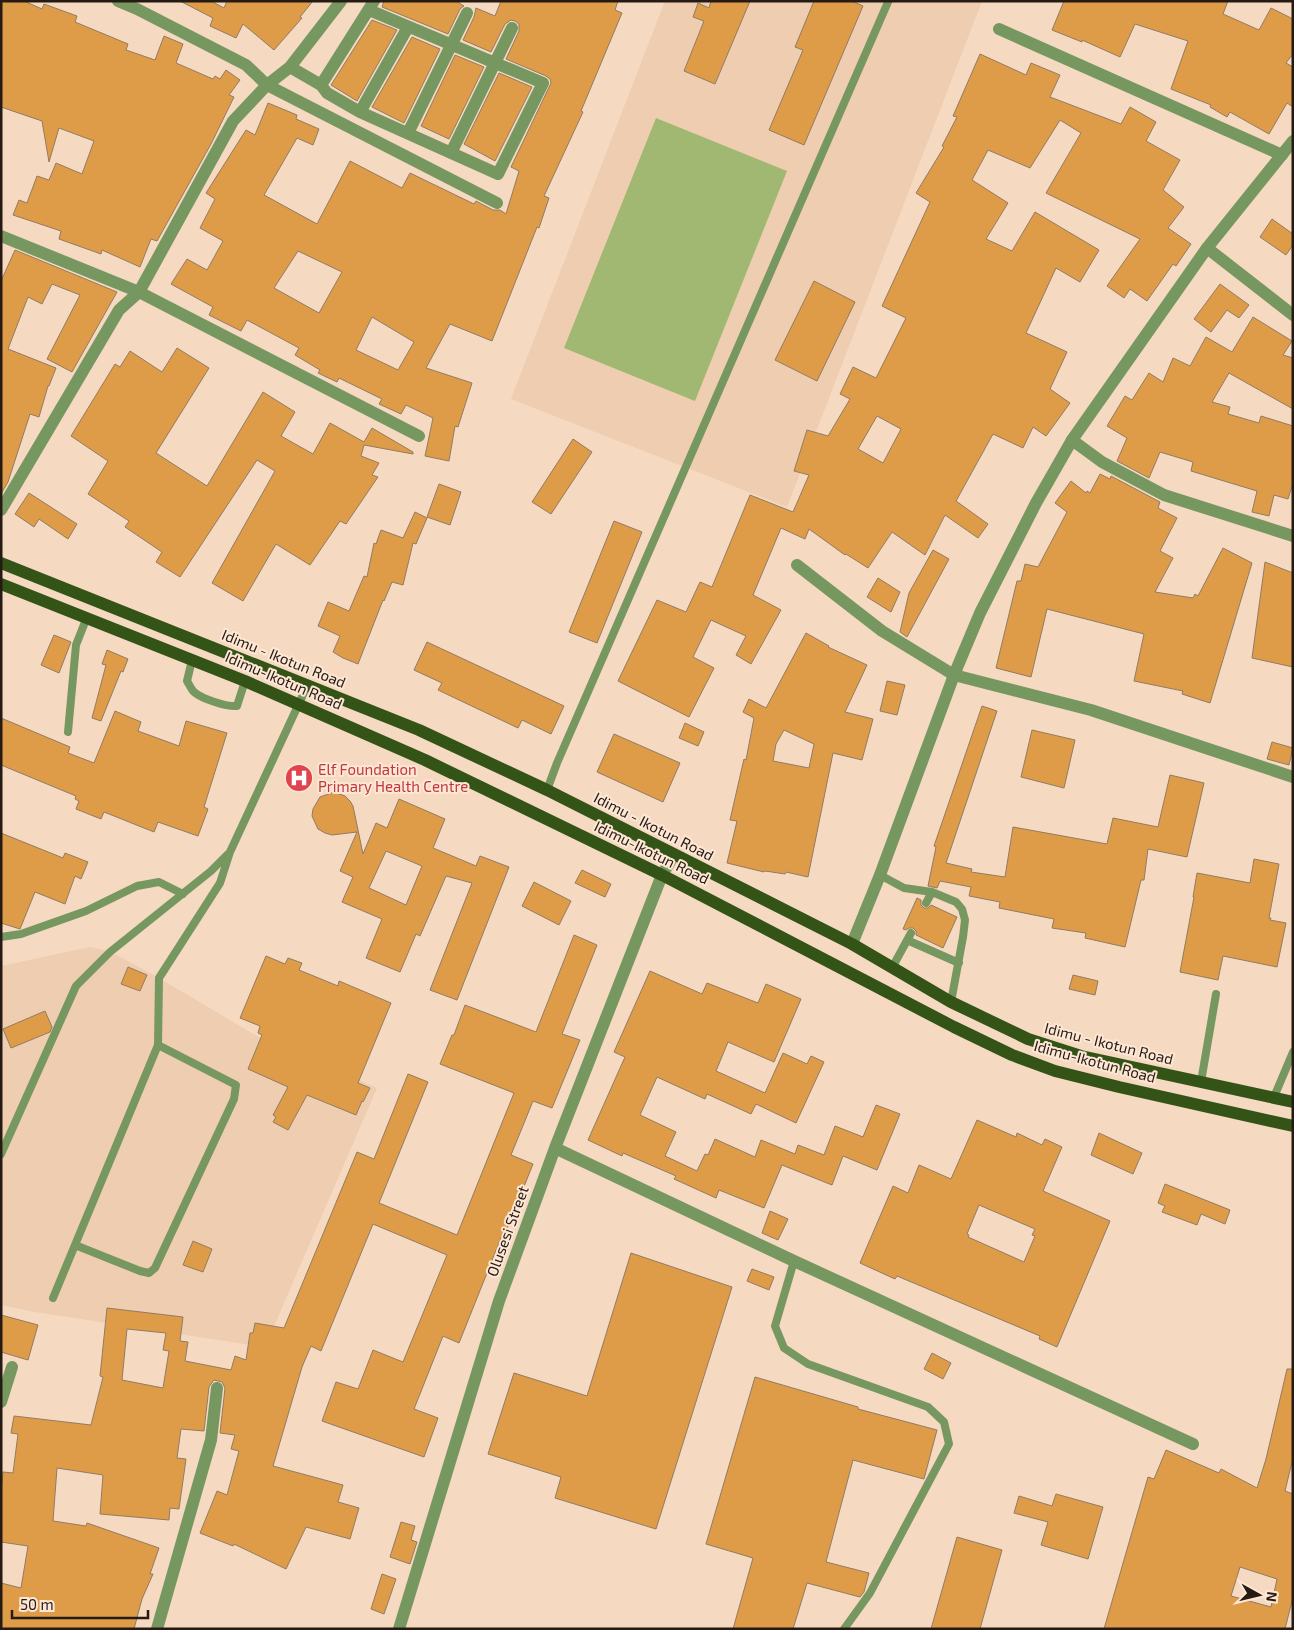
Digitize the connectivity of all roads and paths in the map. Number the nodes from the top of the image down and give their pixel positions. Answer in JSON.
{"nodes":[{"id":1,"x":118,"y":1,"type":"edge"},
{"id":2,"x":341,"y":1,"type":"edge"},
{"id":3,"x":888,"y":2,"type":"edge"},
{"id":4,"x":371,"y":6,"type":"edge"},
{"id":5,"x":467,"y":13,"type":"dead end"},
{"id":6,"x":408,"y":27,"type":"junction"},
{"id":7,"x":512,"y":28,"type":"dead end"},
{"id":8,"x":999,"y":29,"type":"dead end"},
{"id":9,"x":451,"y":44,"type":"junction"},
{"id":10,"x":495,"y":63,"type":"junction"},
{"id":11,"x":290,"y":67,"type":"junction"},
{"id":12,"x":267,"y":84,"type":"junction"},
{"id":13,"x":321,"y":85,"type":"junction"},
{"id":14,"x":360,"y":112,"type":"junction"},
{"id":15,"x":408,"y":134,"type":"junction"},
{"id":16,"x":1293,"y":141,"type":"edge"},
{"id":17,"x":451,"y":153,"type":"junction"},
{"id":18,"x":1282,"y":155,"type":"junction"},
{"id":19,"x":497,"y":203,"type":"dead end"},
{"id":20,"x":1,"y":236,"type":"edge"},
{"id":21,"x":1207,"y":248,"type":"junction"},
{"id":22,"x":139,"y":292,"type":"junction"},
{"id":23,"x":1293,"y":315,"type":"edge"},
{"id":24,"x":419,"y":436,"type":"dead end"},
{"id":25,"x":1072,"y":440,"type":"junction"},
{"id":26,"x":1,"y":510,"type":"edge"},
{"id":27,"x":1293,"y":536,"type":"edge"},
{"id":28,"x":1,"y":563,"type":"edge"},
{"id":29,"x":797,"y":565,"type":"dead end"},
{"id":30,"x":31,"y":574,"type":"junction"},
{"id":31,"x":1,"y":584,"type":"edge"},
{"id":32,"x":22,"y":592,"type":"junction"},
{"id":33,"x":87,"y":617,"type":"junction"},
{"id":34,"x":192,"y":660,"type":"junction"},
{"id":35,"x":954,"y":675,"type":"junction"},
{"id":36,"x":245,"y":681,"type":"junction"},
{"id":37,"x":308,"y":684,"type":"junction"},
{"id":38,"x":299,"y":703,"type":"junction"},
{"id":39,"x":68,"y":732,"type":"dead end"},
{"id":40,"x":1293,"y":777,"type":"edge"},
{"id":41,"x":547,"y":790,"type":"junction"},
{"id":42,"x":230,"y":852,"type":"junction"},
{"id":43,"x":674,"y":855,"type":"junction"},
{"id":44,"x":662,"y":875,"type":"junction"},
{"id":45,"x":880,"y":875,"type":"junction"},
{"id":46,"x":932,"y":892,"type":"junction"},
{"id":47,"x":183,"y":894,"type":"junction"},
{"id":48,"x":926,"y":902,"type":"dead end"},
{"id":49,"x":1,"y":937,"type":"edge"},
{"id":50,"x":852,"y":944,"type":"junction"},
{"id":51,"x":959,"y":964,"type":"junction"},
{"id":52,"x":892,"y":968,"type":"junction"},
{"id":53,"x":1216,"y":994,"type":"dead end"},
{"id":54,"x":951,"y":1002,"type":"junction"},
{"id":55,"x":158,"y":1045,"type":"junction"},
{"id":56,"x":1293,"y":1052,"type":"edge"},
{"id":57,"x":1200,"y":1082,"type":"junction"},
{"id":58,"x":1274,"y":1097,"type":"junction"},
{"id":59,"x":1293,"y":1102,"type":"edge"},
{"id":60,"x":1293,"y":1126,"type":"edge"},
{"id":61,"x":555,"y":1148,"type":"junction"},
{"id":62,"x":1,"y":1154,"type":"edge"},
{"id":63,"x":75,"y":1245,"type":"junction"},
{"id":64,"x":794,"y":1261,"type":"junction"},
{"id":65,"x":53,"y":1298,"type":"dead end"},
{"id":66,"x":12,"y":1368,"type":"dead end"},
{"id":67,"x":217,"y":1388,"type":"dead end"},
{"id":68,"x":1,"y":1402,"type":"edge"},
{"id":69,"x":1194,"y":1444,"type":"dead end"},
{"id":70,"x":157,"y":1629,"type":"edge"},
{"id":71,"x":399,"y":1629,"type":"edge"},
{"id":72,"x":844,"y":1629,"type":"edge"}],
"edges":[{"from":1,"to":12,"type":"street"},
{"from":2,"to":11,"type":"street"},
{"from":3,"to":41,"type":"lane"},
{"from":4,"to":6,"type":"street"},
{"from":4,"to":13,"type":"street"},
{"from":5,"to":9,"type":"street"},
{"from":6,"to":9,"type":"street"},
{"from":6,"to":14,"type":"street"},
{"from":7,"to":10,"type":"street"},
{"from":8,"to":18,"type":"street"},
{"from":9,"to":10,"type":"street"},
{"from":9,"to":15,"type":"street"},
{"from":10,"to":17,"type":"street"},
{"from":10,"to":17,"type":"street"},
{"from":11,"to":12,"type":"street"},
{"from":11,"to":13,"type":"street"},
{"from":12,"to":19,"type":"street"},
{"from":12,"to":22,"type":"street"},
{"from":13,"to":14,"type":"street"},
{"from":14,"to":15,"type":"street"},
{"from":15,"to":17,"type":"street"},
{"from":16,"to":18,"type":"street"},
{"from":18,"to":21,"type":"street"},
{"from":20,"to":22,"type":"street"},
{"from":21,"to":23,"type":"street"},
{"from":21,"to":25,"type":"street"},
{"from":22,"to":24,"type":"street"},
{"from":22,"to":26,"type":"street"},
{"from":25,"to":27,"type":"street"},
{"from":25,"to":35,"type":"street"},
{"from":28,"to":30,"type":"main road","name":"Idimu - Ikotun Road"},
{"from":29,"to":35,"type":"street"},
{"from":30,"to":32,"type":"main road"},
{"from":30,"to":37,"type":"main road","name":"Idimu - Ikotun Road"},
{"from":31,"to":32,"type":"main road","name":"Idimu-Ikotun Road"},
{"from":32,"to":33,"type":"main road","name":"Idimu-Ikotun Road"},
{"from":33,"to":34,"type":"main road","name":"Idimu-Ikotun Road"},
{"from":33,"to":39,"type":"lane"},
{"from":34,"to":36,"type":"main road","name":"Idimu-Ikotun Road"},
{"from":34,"to":36,"type":"lane"},
{"from":35,"to":40,"type":"street"},
{"from":35,"to":45,"type":"street"},
{"from":36,"to":38,"type":"main road","name":"Idimu-Ikotun Road"},
{"from":37,"to":38,"type":"lane"},
{"from":37,"to":41,"type":"main road","name":"Idimu - Ikotun Road"},
{"from":38,"to":42,"type":"lane"},
{"from":38,"to":44,"type":"main road","name":"Idimu-Ikotun Road"},
{"from":41,"to":43,"type":"main road","name":"Idimu - Ikotun Road"},
{"from":42,"to":47,"type":"lane"},
{"from":42,"to":55,"type":"lane"},
{"from":43,"to":44,"type":"street","name":"Olusesi Street"},
{"from":43,"to":50,"type":"main road","name":"Idimu - Ikotun Road"},
{"from":44,"to":60,"type":"main road","name":"Idimu-Ikotun Road"},
{"from":44,"to":61,"type":"street","name":"Olusesi Street"},
{"from":45,"to":46,"type":"lane"},
{"from":45,"to":50,"type":"street"},
{"from":46,"to":48,"type":"lane"},
{"from":46,"to":51,"type":"lane"},
{"from":47,"to":49,"type":"lane"},
{"from":47,"to":62,"type":"lane"},
{"from":50,"to":52,"type":"main road","name":"Idimu - Ikotun Road"},
{"from":51,"to":52,"type":"lane"},
{"from":51,"to":54,"type":"lane"},
{"from":52,"to":54,"type":"main road","name":"Idimu - Ikotun Road"},
{"from":53,"to":57,"type":"lane"},
{"from":54,"to":57,"type":"main road","name":"Idimu - Ikotun Road"},
{"from":55,"to":63,"type":"lane"},
{"from":55,"to":63,"type":"lane"},
{"from":56,"to":58,"type":"lane"},
{"from":57,"to":58,"type":"main road","name":"Idimu - Ikotun Road"},
{"from":58,"to":59,"type":"main road","name":"Idimu - Ikotun Road"},
{"from":61,"to":64,"type":"street"},
{"from":61,"to":71,"type":"street","name":"Olusesi Street"},
{"from":63,"to":65,"type":"lane"},
{"from":64,"to":69,"type":"street"},
{"from":64,"to":72,"type":"lane"},
{"from":66,"to":68,"type":"street"},
{"from":67,"to":70,"type":"street"}]}
